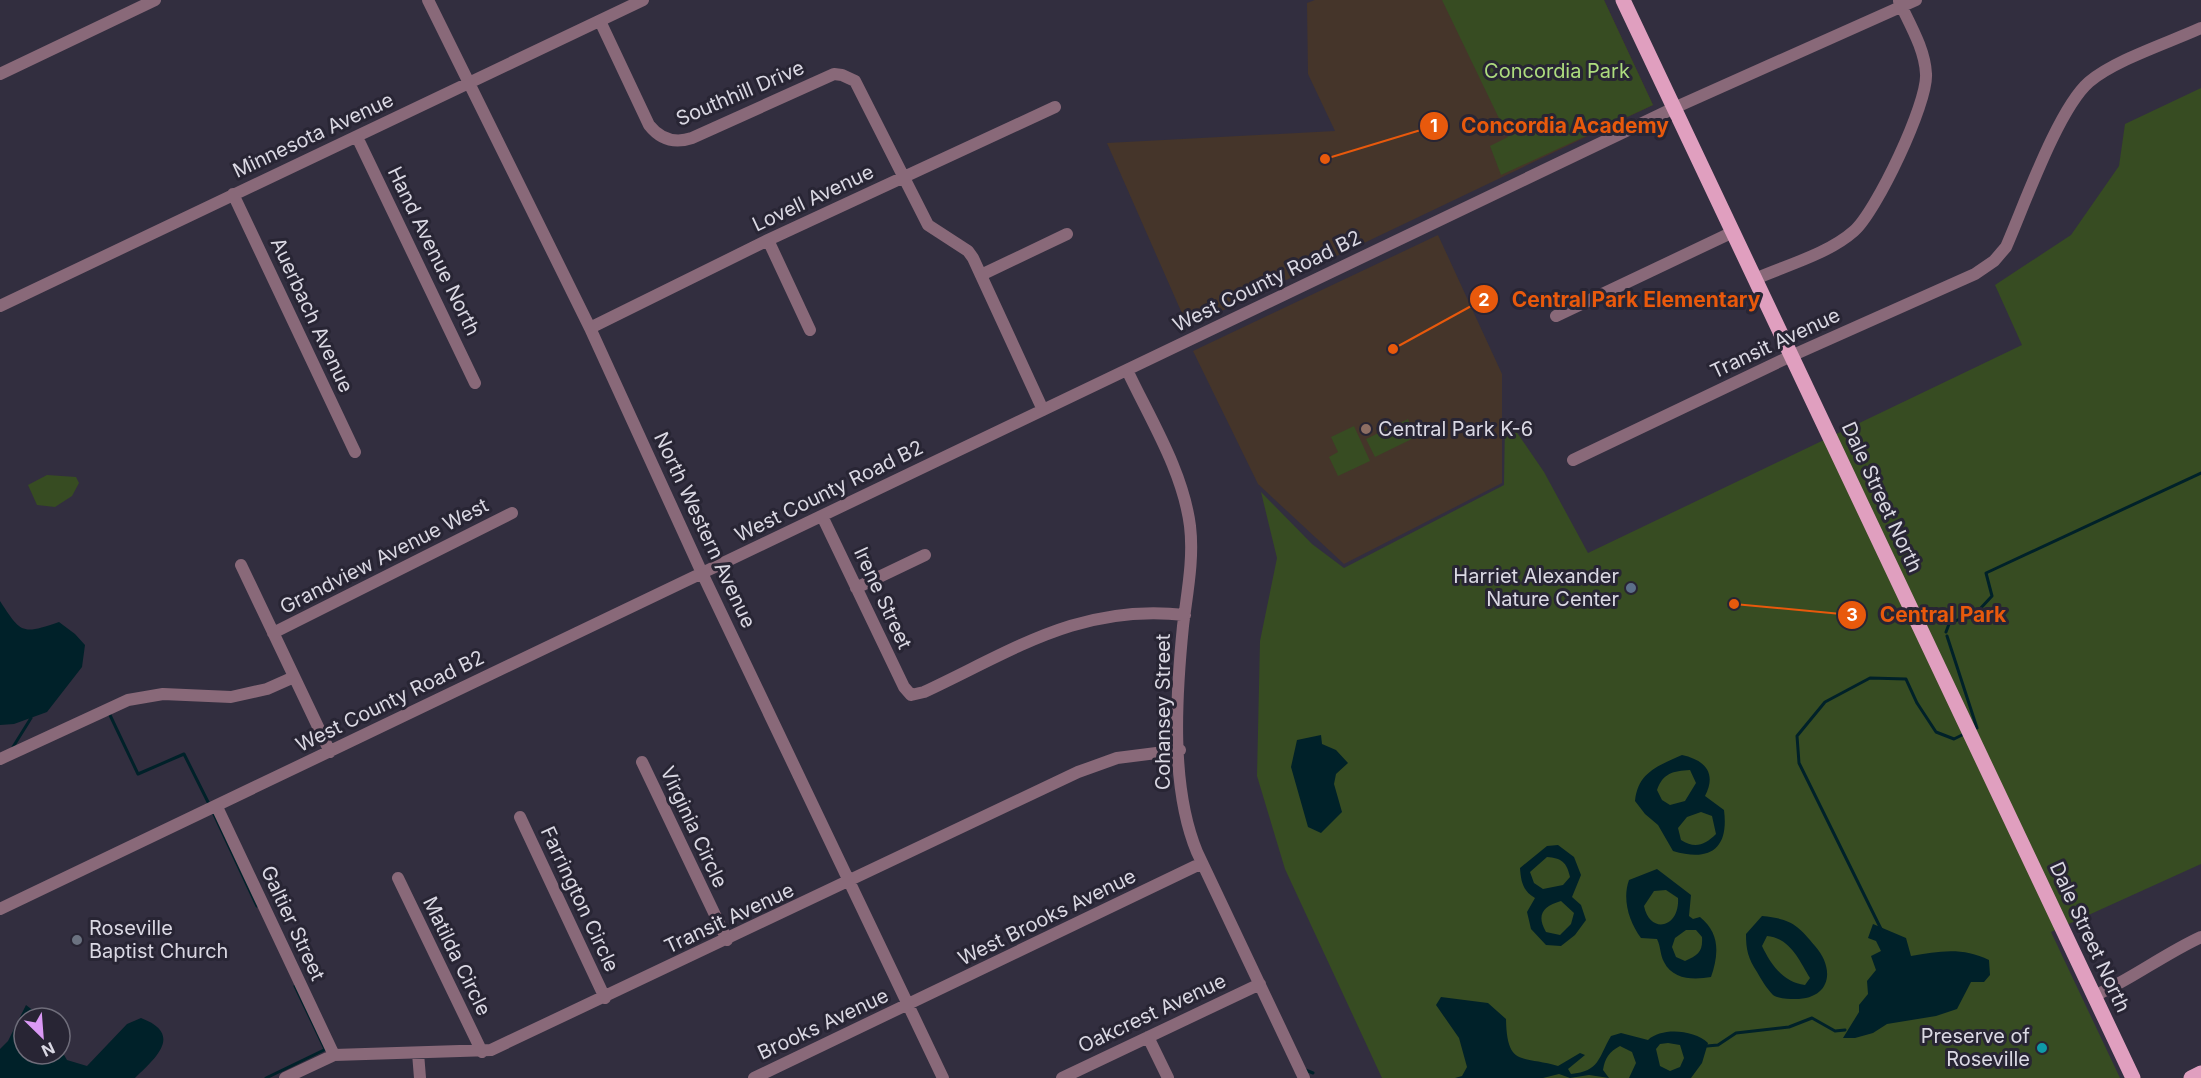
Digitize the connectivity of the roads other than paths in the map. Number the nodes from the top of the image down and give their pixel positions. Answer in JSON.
{"nodes":[{"id":1,"x":155,"y":0,"type":"edge"},
{"id":2,"x":428,"y":0,"type":"edge"},
{"id":3,"x":643,"y":0,"type":"edge"},
{"id":4,"x":1623,"y":0,"type":"edge"},
{"id":5,"x":1916,"y":0,"type":"edge"},
{"id":6,"x":1900,"y":3,"type":"edge"},
{"id":7,"x":600,"y":21,"type":"junction"},
{"id":8,"x":2201,"y":28,"type":"edge"},
{"id":9,"x":0,"y":74,"type":"edge"},
{"id":10,"x":470,"y":83,"type":"junction"},
{"id":11,"x":1055,"y":107,"type":"dead end"},
{"id":12,"x":1674,"y":108,"type":"junction"},
{"id":13,"x":357,"y":137,"type":"junction"},
{"id":14,"x":903,"y":178,"type":"junction"},
{"id":15,"x":233,"y":194,"type":"junction"},
{"id":16,"x":1733,"y":232,"type":"junction"},
{"id":17,"x":1067,"y":234,"type":"dead end"},
{"id":18,"x":768,"y":240,"type":"junction"},
{"id":19,"x":981,"y":275,"type":"junction"},
{"id":20,"x":1755,"y":279,"type":"junction"},
{"id":21,"x":0,"y":306,"type":"edge"},
{"id":22,"x":1556,"y":316,"type":"dead end"},
{"id":23,"x":590,"y":328,"type":"junction"},
{"id":24,"x":810,"y":330,"type":"dead end"},
{"id":25,"x":1791,"y":356,"type":"junction"},
{"id":26,"x":1127,"y":370,"type":"junction"},
{"id":27,"x":475,"y":383,"type":"dead end"},
{"id":28,"x":1043,"y":410,"type":"junction"},
{"id":29,"x":355,"y":452,"type":"dead end"},
{"id":30,"x":1573,"y":460,"type":"dead end"},
{"id":31,"x":512,"y":513,"type":"dead end"},
{"id":32,"x":822,"y":516,"type":"junction"},
{"id":33,"x":925,"y":555,"type":"dead end"},
{"id":34,"x":241,"y":566,"type":"dead end"},
{"id":35,"x":702,"y":573,"type":"junction"},
{"id":36,"x":856,"y":588,"type":"junction"},
{"id":37,"x":1185,"y":615,"type":"junction"},
{"id":38,"x":273,"y":633,"type":"junction"},
{"id":39,"x":294,"y":677,"type":"junction"},
{"id":40,"x":1180,"y":750,"type":"junction"},
{"id":41,"x":330,"y":752,"type":"junction"},
{"id":42,"x":0,"y":759,"type":"edge"},
{"id":43,"x":642,"y":762,"type":"dead end"},
{"id":44,"x":217,"y":807,"type":"junction"},
{"id":45,"x":520,"y":817,"type":"dead end"},
{"id":46,"x":1202,"y":863,"type":"junction"},
{"id":47,"x":398,"y":878,"type":"dead end"},
{"id":48,"x":850,"y":882,"type":"junction"},
{"id":49,"x":0,"y":909,"type":"edge"},
{"id":50,"x":2201,"y":937,"type":"edge"},
{"id":51,"x":727,"y":940,"type":"junction"},
{"id":52,"x":1260,"y":984,"type":"junction"},
{"id":53,"x":2094,"y":996,"type":"junction"},
{"id":54,"x":605,"y":998,"type":"junction"},
{"id":55,"x":908,"y":1005,"type":"junction"},
{"id":56,"x":1149,"y":1037,"type":"junction"},
{"id":57,"x":482,"y":1052,"type":"junction"},
{"id":58,"x":418,"y":1053,"type":"junction"},
{"id":59,"x":334,"y":1055,"type":"junction"},
{"id":60,"x":2201,"y":1074,"type":"edge"},
{"id":61,"x":285,"y":1078,"type":"edge"},
{"id":62,"x":420,"y":1078,"type":"edge"},
{"id":63,"x":754,"y":1078,"type":"edge"},
{"id":64,"x":943,"y":1078,"type":"edge"},
{"id":65,"x":1062,"y":1078,"type":"edge"},
{"id":66,"x":1168,"y":1078,"type":"edge"},
{"id":67,"x":1304,"y":1078,"type":"edge"},
{"id":68,"x":2133,"y":1078,"type":"edge"},
{"id":69,"x":2191,"y":1078,"type":"edge"}],
"edges":[{"from":1,"to":9,"type":"street"},
{"from":2,"to":10,"type":"street","name":"North Western Avenue"},
{"from":3,"to":7,"type":"street","name":"Minnesota Avenue"},
{"from":4,"to":12,"type":"main road","name":"Dale Street North"},
{"from":5,"to":6,"type":"street","name":"West County Road B2"},
{"from":6,"to":12,"type":"street","name":"West County Road B2"},
{"from":6,"to":20,"type":"street"},
{"from":7,"to":10,"type":"street","name":"Minnesota Avenue"},
{"from":7,"to":14,"type":"street","name":"Southhill Drive"},
{"from":8,"to":25,"type":"street","name":"Transit Avenue"},
{"from":10,"to":13,"type":"street","name":"Minnesota Avenue"},
{"from":10,"to":23,"type":"street","name":"North Western Avenue"},
{"from":11,"to":14,"type":"street","name":"Lovell Avenue"},
{"from":12,"to":16,"type":"main road","name":"Dale Street North"},
{"from":12,"to":26,"type":"street","name":"West County Road B2"},
{"from":13,"to":15,"type":"street","name":"Minnesota Avenue"},
{"from":13,"to":27,"type":"street","name":"Hand Avenue North"},
{"from":14,"to":18,"type":"street","name":"Lovell Avenue"},
{"from":14,"to":19,"type":"street"},
{"from":15,"to":21,"type":"street","name":"Minnesota Avenue"},
{"from":15,"to":29,"type":"street","name":"Auerbach Avenue"},
{"from":16,"to":20,"type":"main road","name":"Dale Street North"},
{"from":16,"to":22,"type":"street"},
{"from":17,"to":19,"type":"street"},
{"from":18,"to":23,"type":"street","name":"Lovell Avenue"},
{"from":18,"to":24,"type":"street"},
{"from":19,"to":28,"type":"street"},
{"from":20,"to":25,"type":"main road","name":"Dale Street North"},
{"from":23,"to":35,"type":"street","name":"North Western Avenue"},
{"from":25,"to":30,"type":"street","name":"Transit Avenue"},
{"from":25,"to":53,"type":"main road","name":"Dale Street North"},
{"from":26,"to":28,"type":"street","name":"West County Road B2"},
{"from":26,"to":37,"type":"street","name":"Cohansey Street"},
{"from":28,"to":32,"type":"street","name":"West County Road B2"},
{"from":31,"to":38,"type":"street","name":"Grandview Avenue West"},
{"from":32,"to":35,"type":"street","name":"West County Road B2"},
{"from":32,"to":36,"type":"street","name":"Irene Street"},
{"from":33,"to":36,"type":"street"},
{"from":34,"to":38,"type":"street"},
{"from":35,"to":41,"type":"street","name":"West County Road B2"},
{"from":35,"to":48,"type":"street","name":"North Western Avenue"},
{"from":36,"to":37,"type":"street","name":"Irene Street"},
{"from":37,"to":40,"type":"street","name":"Cohansey Street"},
{"from":38,"to":39,"type":"street"},
{"from":39,"to":41,"type":"street"},
{"from":39,"to":42,"type":"street"},
{"from":40,"to":46,"type":"street","name":"Cohansey Street"},
{"from":40,"to":48,"type":"street","name":"Transit Avenue"},
{"from":41,"to":44,"type":"street","name":"West County Road B2"},
{"from":43,"to":51,"type":"street","name":"Virginia Circle"},
{"from":44,"to":49,"type":"street","name":"West County Road B2"},
{"from":44,"to":59,"type":"street","name":"Galtier Street"},
{"from":45,"to":54,"type":"street","name":"Farrington Circle"},
{"from":46,"to":52,"type":"street","name":"Cohansey Street"},
{"from":46,"to":55,"type":"street","name":"West Brooks Avenue"},
{"from":47,"to":57,"type":"street","name":"Matilda Circle"},
{"from":48,"to":51,"type":"street","name":"Transit Avenue"},
{"from":48,"to":55,"type":"street","name":"North Western Avenue"},
{"from":50,"to":53,"type":"street"},
{"from":51,"to":54,"type":"street","name":"Transit Avenue"},
{"from":52,"to":56,"type":"street","name":"Oakcrest Avenue"},
{"from":52,"to":67,"type":"street","name":"Cohansey Street"},
{"from":53,"to":68,"type":"main road","name":"Dale Street North"},
{"from":54,"to":57,"type":"street","name":"Transit Avenue"},
{"from":55,"to":63,"type":"street","name":"Brooks Avenue"},
{"from":55,"to":64,"type":"street","name":"North Western Avenue"},
{"from":56,"to":65,"type":"street","name":"Oakcrest Avenue"},
{"from":56,"to":66,"type":"street"},
{"from":57,"to":58,"type":"street","name":"Transit Avenue"},
{"from":58,"to":59,"type":"street","name":"Transit Avenue"},
{"from":58,"to":62,"type":"street"},
{"from":59,"to":61,"type":"street","name":"Transit Avenue"},
{"from":60,"to":69,"type":"main road"}]}
